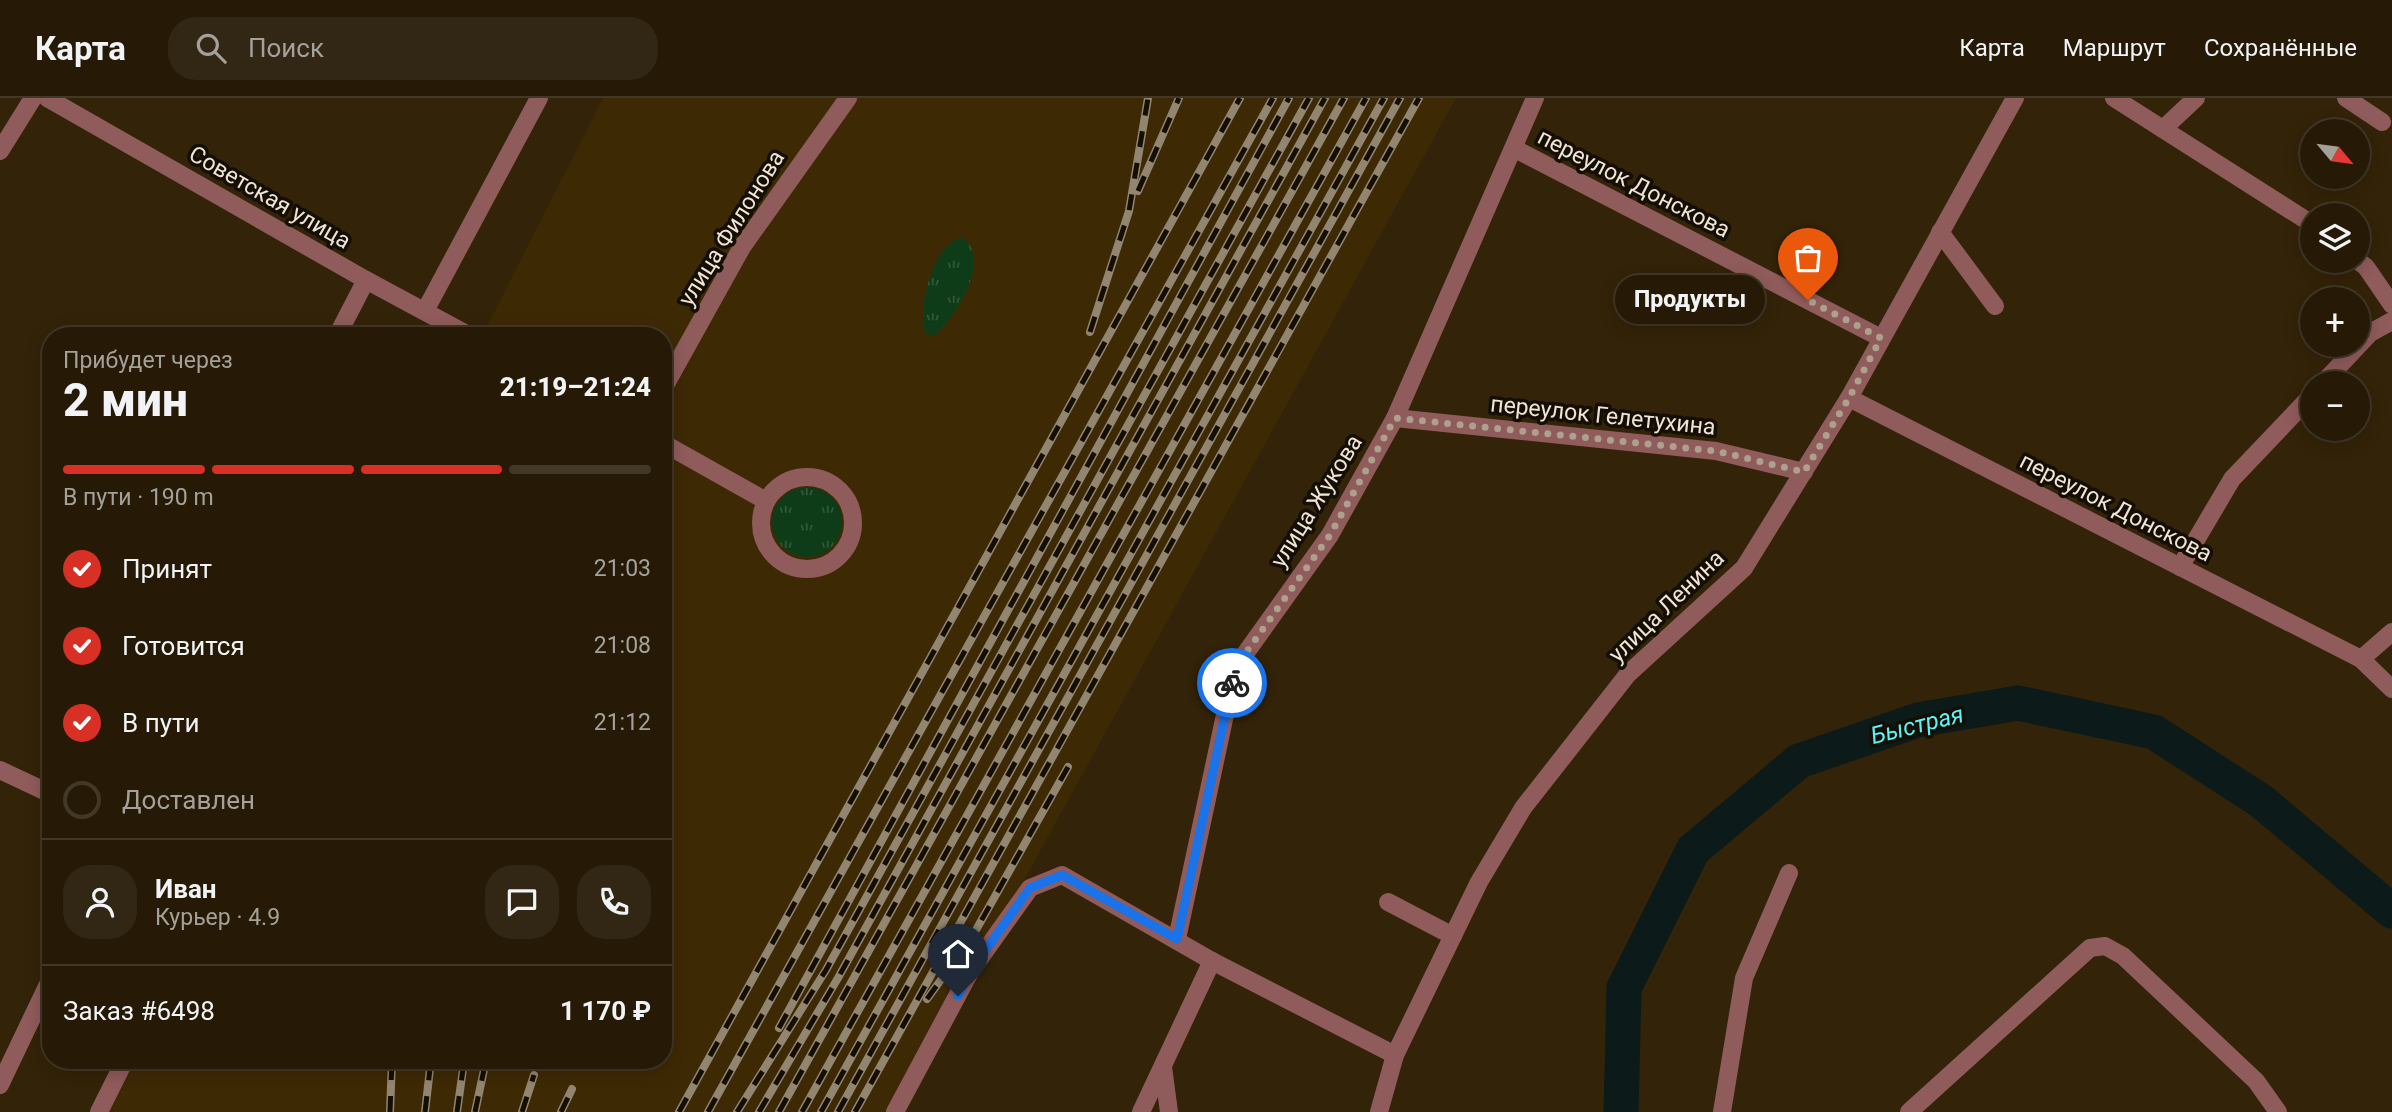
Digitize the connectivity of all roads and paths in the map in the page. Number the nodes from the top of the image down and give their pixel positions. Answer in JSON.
{"nodes":[{"id":1,"x":33,"y":98,"type":"edge"},
{"id":2,"x":47,"y":98,"type":"edge"},
{"id":3,"x":539,"y":98,"type":"edge"},
{"id":4,"x":848,"y":98,"type":"edge"},
{"id":5,"x":1535,"y":98,"type":"edge"},
{"id":6,"x":2015,"y":98,"type":"edge"},
{"id":7,"x":2114,"y":98,"type":"edge"},
{"id":8,"x":2196,"y":98,"type":"edge"},
{"id":9,"x":2346,"y":98,"type":"edge"},
{"id":10,"x":2382,"y":122,"type":"dead end"},
{"id":11,"x":2163,"y":129,"type":"junction"},
{"id":12,"x":1515,"y":149,"type":"junction"},
{"id":13,"x":0,"y":151,"type":"edge"},
{"id":14,"x":2300,"y":216,"type":"edge"},
{"id":15,"x":1940,"y":233,"type":"junction"},
{"id":16,"x":2367,"y":273,"type":"edge"},
{"id":17,"x":366,"y":281,"type":"junction"},
{"id":18,"x":2392,"y":305,"type":"edge"},
{"id":19,"x":1994,"y":306,"type":"dead end"},
{"id":20,"x":425,"y":311,"type":"junction"},
{"id":21,"x":2392,"y":321,"type":"edge"},
{"id":22,"x":342,"y":327,"type":"edge"},
{"id":23,"x":454,"y":327,"type":"edge"},
{"id":24,"x":1881,"y":338,"type":"junction"},
{"id":25,"x":2334,"y":371,"type":"edge"},
{"id":26,"x":672,"y":373,"type":"edge"},
{"id":27,"x":1849,"y":398,"type":"junction"},
{"id":28,"x":2300,"y":408,"type":"edge"},
{"id":29,"x":1395,"y":418,"type":"junction"},
{"id":30,"x":672,"y":448,"type":"edge"},
{"id":31,"x":1804,"y":472,"type":"junction"},
{"id":32,"x":766,"y":501,"type":"junction"},
{"id":33,"x":2180,"y":567,"type":"junction"},
{"id":34,"x":2392,"y":632,"type":"edge"},
{"id":35,"x":2361,"y":659,"type":"junction"},
{"id":36,"x":2392,"y":689,"type":"edge"},
{"id":37,"x":0,"y":770,"type":"edge"},
{"id":38,"x":42,"y":790,"type":"edge"},
{"id":39,"x":1789,"y":873,"type":"dead end"},
{"id":40,"x":1388,"y":902,"type":"dead end"},
{"id":41,"x":1453,"y":936,"type":"junction"},
{"id":42,"x":1177,"y":939,"type":"junction"},
{"id":43,"x":1212,"y":961,"type":"junction"},
{"id":44,"x":42,"y":997,"type":"edge"},
{"id":45,"x":1395,"y":1055,"type":"junction"},
{"id":46,"x":1163,"y":1066,"type":"junction"},
{"id":47,"x":120,"y":1069,"type":"edge"},
{"id":48,"x":0,"y":1085,"type":"edge"},
{"id":49,"x":99,"y":1112,"type":"edge"},
{"id":50,"x":895,"y":1112,"type":"edge"},
{"id":51,"x":1141,"y":1112,"type":"edge"},
{"id":52,"x":1169,"y":1112,"type":"edge"},
{"id":53,"x":1379,"y":1112,"type":"edge"},
{"id":54,"x":1722,"y":1112,"type":"edge"},
{"id":55,"x":1909,"y":1112,"type":"edge"},
{"id":56,"x":2278,"y":1112,"type":"edge"}],
"edges":[{"from":1,"to":13,"type":"street"},
{"from":2,"to":17,"type":"street","name":"Советская улица"},
{"from":3,"to":20,"type":"street"},
{"from":4,"to":26,"type":"street","name":"улица Филонова"},
{"from":5,"to":12,"type":"street","name":"улица Жукова"},
{"from":6,"to":15,"type":"street","name":"улица Ленина"},
{"from":7,"to":11,"type":"street"},
{"from":8,"to":11,"type":"street"},
{"from":9,"to":10,"type":"street"},
{"from":11,"to":14,"type":"street"},
{"from":12,"to":24,"type":"street","name":"переулок Донскова"},
{"from":12,"to":29,"type":"street","name":"улица Жукова"},
{"from":15,"to":19,"type":"street"},
{"from":15,"to":24,"type":"street","name":"улица Ленина"},
{"from":16,"to":18,"type":"street"},
{"from":17,"to":20,"type":"street","name":"Советская улица"},
{"from":17,"to":22,"type":"street"},
{"from":20,"to":23,"type":"street","name":"Советская улица"},
{"from":21,"to":25,"type":"street"},
{"from":24,"to":27,"type":"street","name":"улица Ленина"},
{"from":27,"to":31,"type":"street","name":"улица Ленина"},
{"from":27,"to":33,"type":"street","name":"переулок Донскова"},
{"from":28,"to":33,"type":"street"},
{"from":29,"to":31,"type":"street","name":"переулок Гелетухина"},
{"from":29,"to":42,"type":"street","name":"улица Жукова"},
{"from":30,"to":32,"type":"street"},
{"from":31,"to":41,"type":"street","name":"улица Ленина"},
{"from":32,"to":32,"type":"street"},
{"from":33,"to":35,"type":"street","name":"переулок Донскова"},
{"from":34,"to":35,"type":"street"},
{"from":35,"to":36,"type":"street","name":"переулок Донскова"},
{"from":37,"to":38,"type":"street"},
{"from":39,"to":54,"type":"street"},
{"from":40,"to":41,"type":"street"},
{"from":41,"to":45,"type":"street","name":"улица Ленина"},
{"from":42,"to":43,"type":"street"},
{"from":42,"to":50,"type":"street"},
{"from":43,"to":45,"type":"street"},
{"from":43,"to":46,"type":"street"},
{"from":44,"to":48,"type":"street"},
{"from":45,"to":53,"type":"street","name":"улица Ленина"},
{"from":46,"to":51,"type":"street"},
{"from":46,"to":52,"type":"street"},
{"from":47,"to":49,"type":"street"},
{"from":55,"to":56,"type":"street"}]}
